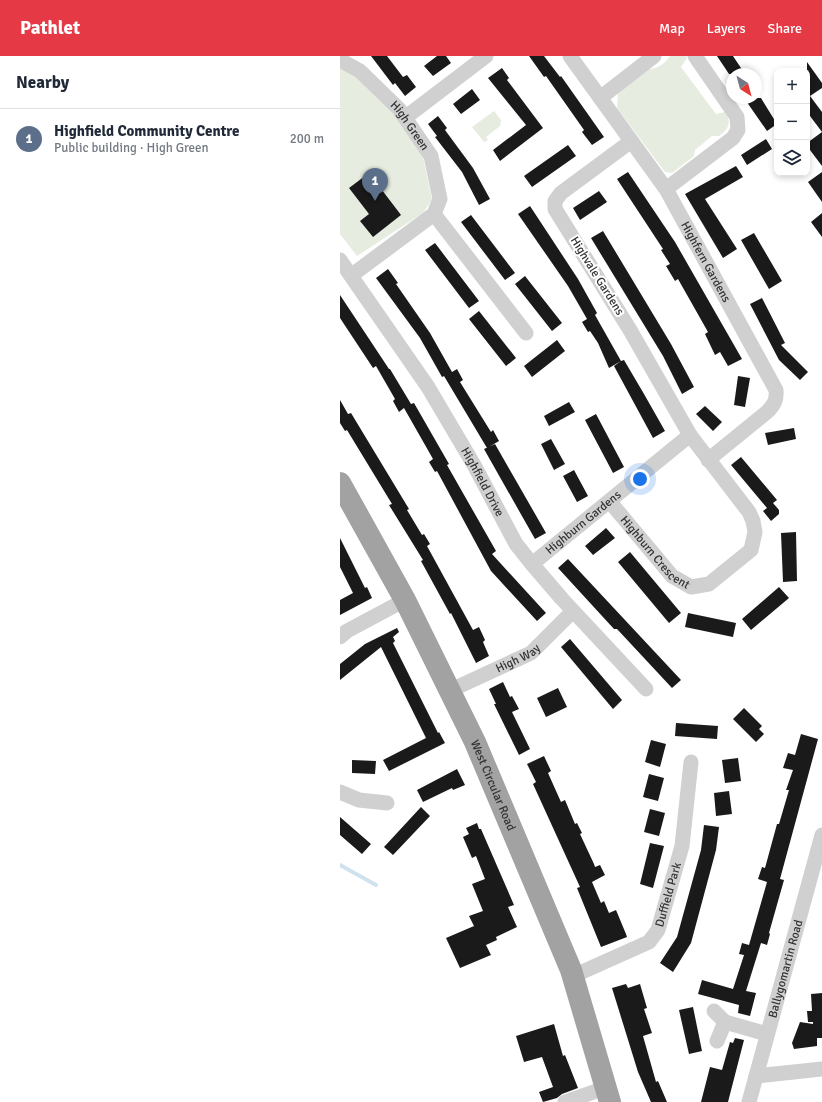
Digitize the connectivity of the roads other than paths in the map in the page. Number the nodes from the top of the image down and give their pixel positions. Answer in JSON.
{"nodes":[{"id":1,"x":486,"y":56,"type":"edge"},
{"id":2,"x":570,"y":56,"type":"edge"},
{"id":3,"x":654,"y":56,"type":"edge"},
{"id":4,"x":695,"y":56,"type":"edge"},
{"id":5,"x":340,"y":60,"type":"edge"},
{"id":6,"x":600,"y":98,"type":"junction"},
{"id":7,"x":406,"y":117,"type":"junction"},
{"id":8,"x":630,"y":142,"type":"junction"},
{"id":9,"x":666,"y":189,"type":"junction"},
{"id":10,"x":434,"y":214,"type":"junction"},
{"id":11,"x":340,"y":260,"type":"edge"},
{"id":12,"x":352,"y":276,"type":"junction"},
{"id":13,"x":526,"y":333,"type":"dead end"},
{"id":14,"x":690,"y":435,"type":"junction"},
{"id":15,"x":708,"y":460,"type":"junction"},
{"id":16,"x":340,"y":483,"type":"edge"},
{"id":17,"x":610,"y":502,"type":"junction"},
{"id":18,"x":532,"y":564,"type":"junction"},
{"id":19,"x":405,"y":600,"type":"junction"},
{"id":20,"x":573,"y":611,"type":"junction"},
{"id":21,"x":340,"y":637,"type":"edge"},
{"id":22,"x":646,"y":689,"type":"dead end"},
{"id":23,"x":451,"y":690,"type":"junction"},
{"id":24,"x":692,"y":762,"type":"dead end"},
{"id":25,"x":340,"y":792,"type":"edge"},
{"id":26,"x":388,"y":803,"type":"dead end"},
{"id":27,"x":822,"y":835,"type":"edge"},
{"id":28,"x":573,"y":976,"type":"junction"},
{"id":29,"x":714,"y":1010,"type":"dead end"},
{"id":30,"x":726,"y":1022,"type":"junction"},
{"id":31,"x":767,"y":1034,"type":"junction"},
{"id":32,"x":717,"y":1041,"type":"dead end"},
{"id":33,"x":822,"y":1069,"type":"edge"},
{"id":34,"x":756,"y":1076,"type":"junction"},
{"id":35,"x":607,"y":1095,"type":"edge"},
{"id":36,"x":565,"y":1102,"type":"edge"},
{"id":37,"x":749,"y":1102,"type":"edge"}],
"edges":[{"from":1,"to":7,"type":"street"},
{"from":2,"to":6,"type":"street","name":"Highfern Gardens"},
{"from":3,"to":6,"type":"street"},
{"from":4,"to":9,"type":"street"},
{"from":5,"to":7,"type":"street","name":"High Green"},
{"from":6,"to":8,"type":"street","name":"Highfern Gardens"},
{"from":7,"to":10,"type":"street","name":"High Green"},
{"from":8,"to":9,"type":"street","name":"Highfern Gardens"},
{"from":8,"to":14,"type":"street","name":"Highvale Gardens"},
{"from":9,"to":15,"type":"street","name":"Highfern Gardens"},
{"from":10,"to":12,"type":"street"},
{"from":10,"to":13,"type":"street"},
{"from":11,"to":12,"type":"street","name":"Highfield Drive"},
{"from":12,"to":18,"type":"street","name":"Highfield Drive"},
{"from":14,"to":15,"type":"street","name":"Highburn Crescent"},
{"from":14,"to":17,"type":"street","name":"Highburn Gardens"},
{"from":15,"to":17,"type":"street","name":"Highburn Crescent"},
{"from":16,"to":19,"type":"highway","name":"West Circular Road"},
{"from":17,"to":18,"type":"street","name":"Highburn Gardens"},
{"from":18,"to":20,"type":"street","name":"Highfield Drive"},
{"from":19,"to":21,"type":"street"},
{"from":19,"to":23,"type":"highway","name":"West Circular Road"},
{"from":20,"to":22,"type":"street","name":"Highfield Drive"},
{"from":20,"to":23,"type":"street","name":"High Way"},
{"from":23,"to":28,"type":"highway","name":"West Circular Road"},
{"from":24,"to":28,"type":"street","name":"Duffield Park"},
{"from":25,"to":26,"type":"street"},
{"from":27,"to":31,"type":"street","name":"Ballygomartin Road"},
{"from":28,"to":35,"type":"highway","name":"West Circular Road"},
{"from":29,"to":30,"type":"street"},
{"from":30,"to":31,"type":"street"},
{"from":30,"to":32,"type":"street"},
{"from":31,"to":34,"type":"street","name":"Ballygomartin Road"},
{"from":33,"to":34,"type":"street"},
{"from":34,"to":37,"type":"street","name":"Ballygomartin Road"},
{"from":35,"to":36,"type":"street"}]}
